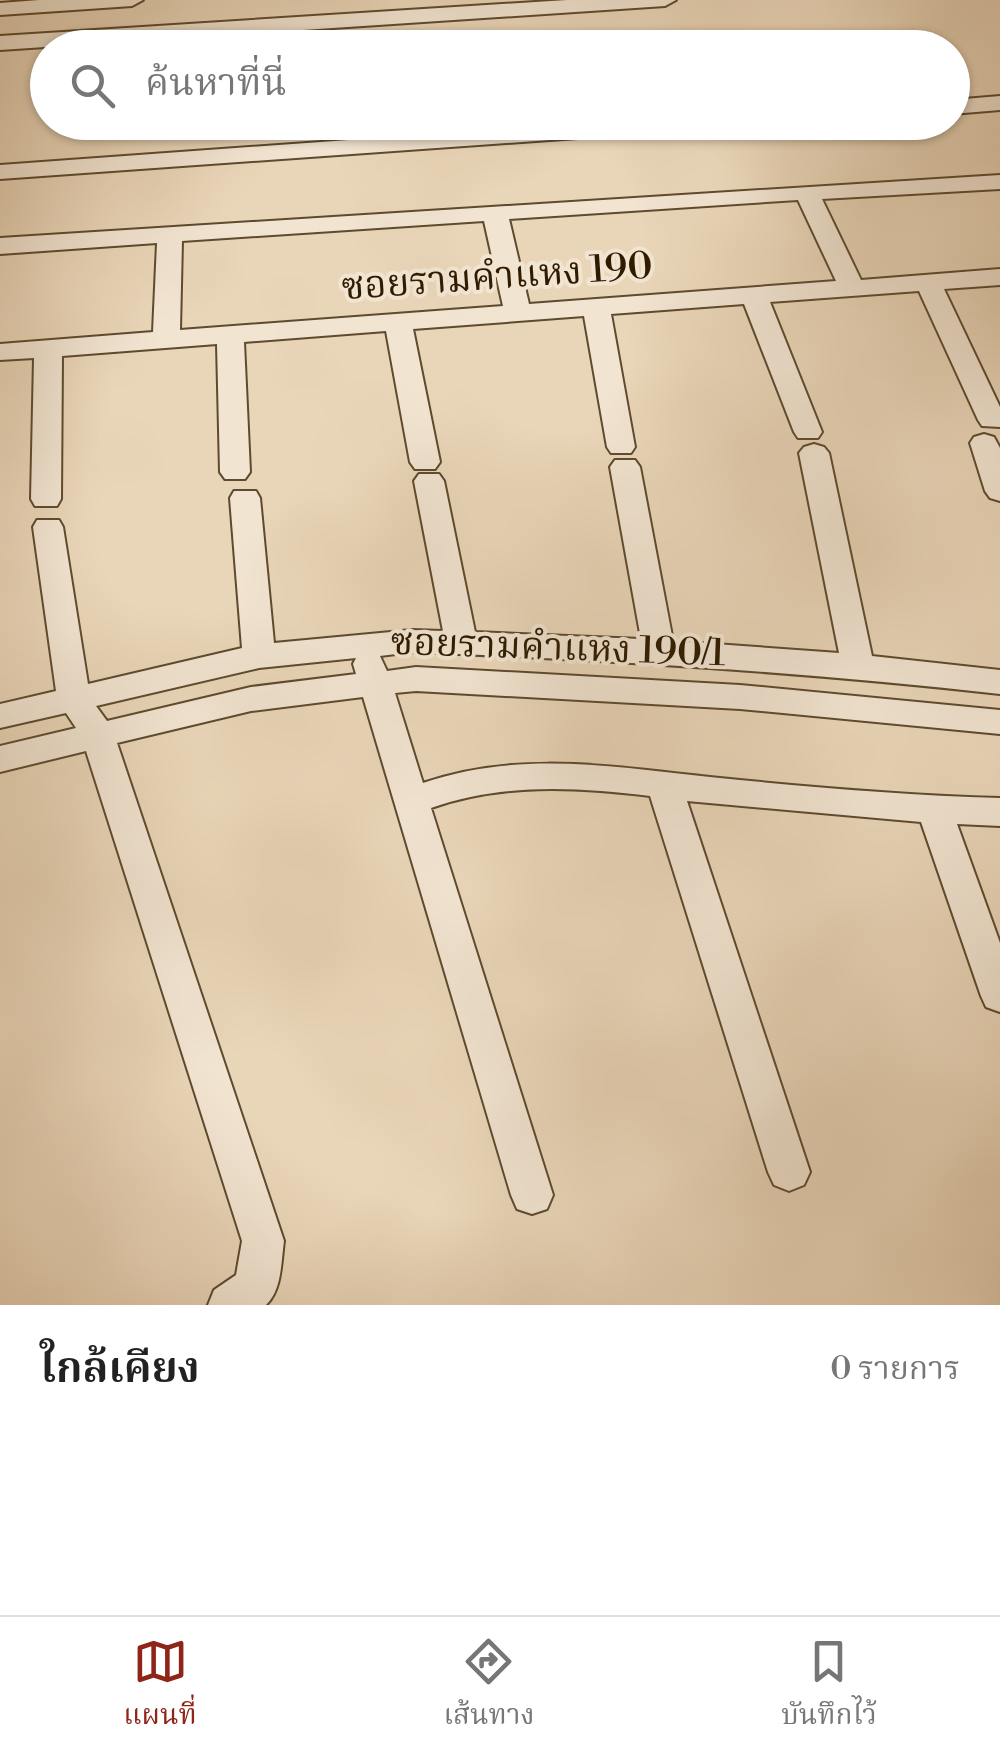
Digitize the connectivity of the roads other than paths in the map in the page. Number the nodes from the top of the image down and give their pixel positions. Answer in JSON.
{"nodes":[{"id":1,"x":132,"y":0,"type":"edge"},
{"id":2,"x":665,"y":0,"type":"edge"},
{"id":3,"x":0,"y":9,"type":"edge"},
{"id":4,"x":190,"y":30,"type":"edge"},
{"id":5,"x":30,"y":40,"type":"edge"},
{"id":6,"x":0,"y":42,"type":"edge"},
{"id":7,"x":1000,"y":104,"type":"edge"},
{"id":8,"x":970,"y":106,"type":"edge"},
{"id":9,"x":451,"y":140,"type":"edge"},
{"id":10,"x":0,"y":172,"type":"edge"},
{"id":11,"x":1000,"y":182,"type":"edge"},
{"id":12,"x":808,"y":192,"type":"junction"},
{"id":13,"x":495,"y":213,"type":"junction"},
{"id":14,"x":170,"y":235,"type":"junction"},
{"id":15,"x":0,"y":246,"type":"edge"},
{"id":16,"x":1000,"y":277,"type":"edge"},
{"id":17,"x":929,"y":284,"type":"junction"},
{"id":18,"x":853,"y":290,"type":"junction"},
{"id":19,"x":755,"y":298,"type":"junction"},
{"id":20,"x":596,"y":306,"type":"junction"},
{"id":21,"x":518,"y":312,"type":"junction"},
{"id":22,"x":398,"y":322,"type":"junction"},
{"id":23,"x":230,"y":333,"type":"junction"},
{"id":24,"x":166,"y":340,"type":"junction"},
{"id":25,"x":48,"y":350,"type":"junction"},
{"id":26,"x":0,"y":352,"type":"edge"},
{"id":27,"x":1000,"y":491,"type":"edge"},
{"id":28,"x":461,"y":642,"type":"junction"},
{"id":29,"x":658,"y":651,"type":"junction"},
{"id":30,"x":259,"y":656,"type":"junction"},
{"id":31,"x":369,"y":665,"type":"junction"},
{"id":32,"x":858,"y":666,"type":"junction"},
{"id":33,"x":1000,"y":682,"type":"edge"},
{"id":34,"x":85,"y":715,"type":"junction"},
{"id":35,"x":0,"y":716,"type":"edge"},
{"id":36,"x":1000,"y":722,"type":"edge"},
{"id":37,"x":0,"y":759,"type":"edge"},
{"id":38,"x":664,"y":785,"type":"junction"},
{"id":39,"x":410,"y":802,"type":"junction"},
{"id":40,"x":934,"y":809,"type":"junction"},
{"id":41,"x":1000,"y":812,"type":"edge"},
{"id":42,"x":1000,"y":996,"type":"edge"},
{"id":43,"x":788,"y":1172,"type":"dead end"},
{"id":44,"x":532,"y":1194,"type":"dead end"},
{"id":45,"x":230,"y":1305,"type":"edge"}],
"edges":[{"from":1,"to":3,"type":"street"},
{"from":2,"to":4,"type":"street"},
{"from":5,"to":6,"type":"street"},
{"from":7,"to":8,"type":"street"},
{"from":9,"to":10,"type":"street"},
{"from":11,"to":12,"type":"street"},
{"from":12,"to":13,"type":"street"},
{"from":12,"to":18,"type":"street"},
{"from":13,"to":14,"type":"street"},
{"from":13,"to":21,"type":"street"},
{"from":14,"to":15,"type":"street"},
{"from":14,"to":24,"type":"street"},
{"from":16,"to":17,"type":"street","name":"ซอยรามคำแหง 190"},
{"from":17,"to":18,"type":"street","name":"ซอยรามคำแหง 190"},
{"from":17,"to":27,"type":"street"},
{"from":18,"to":19,"type":"street","name":"ซอยรามคำแหง 190"},
{"from":19,"to":20,"type":"street","name":"ซอยรามคำแหง 190"},
{"from":19,"to":32,"type":"street"},
{"from":20,"to":21,"type":"street","name":"ซอยรามคำแหง 190"},
{"from":20,"to":29,"type":"street"},
{"from":21,"to":22,"type":"street","name":"ซอยรามคำแหง 190"},
{"from":22,"to":23,"type":"street","name":"ซอยรามคำแหง 190"},
{"from":22,"to":28,"type":"street"},
{"from":23,"to":24,"type":"street","name":"ซอยรามคำแหง 190"},
{"from":23,"to":30,"type":"street"},
{"from":24,"to":25,"type":"street","name":"ซอยรามคำแหง 190"},
{"from":25,"to":26,"type":"street","name":"ซอยรามคำแหง 190"},
{"from":25,"to":34,"type":"street"},
{"from":28,"to":29,"type":"street","name":"ซอยรามคำแหง 190/1"},
{"from":28,"to":31,"type":"street","name":"ซอยรามคำแหง 190/1"},
{"from":29,"to":32,"type":"street","name":"ซอยรามคำแหง 190/1"},
{"from":30,"to":31,"type":"street","name":"ซอยรามคำแหง 190/1"},
{"from":30,"to":34,"type":"street","name":"ซอยรามคำแหง 190/1"},
{"from":31,"to":34,"type":"street","name":"ซอยรามคำแหง 190/1"},
{"from":31,"to":36,"type":"street","name":"ซอยรามคำแหง 190/1"},
{"from":31,"to":39,"type":"street"},
{"from":32,"to":33,"type":"street","name":"ซอยรามคำแหง 190/1"},
{"from":34,"to":35,"type":"street","name":"ซอยรามคำแหง 190/1"},
{"from":34,"to":37,"type":"street","name":"ซอยรามคำแหง 190/1"},
{"from":34,"to":45,"type":"street"},
{"from":38,"to":39,"type":"street"},
{"from":38,"to":40,"type":"street"},
{"from":38,"to":43,"type":"street"},
{"from":39,"to":44,"type":"street"},
{"from":40,"to":41,"type":"street"},
{"from":40,"to":42,"type":"street"}]}
